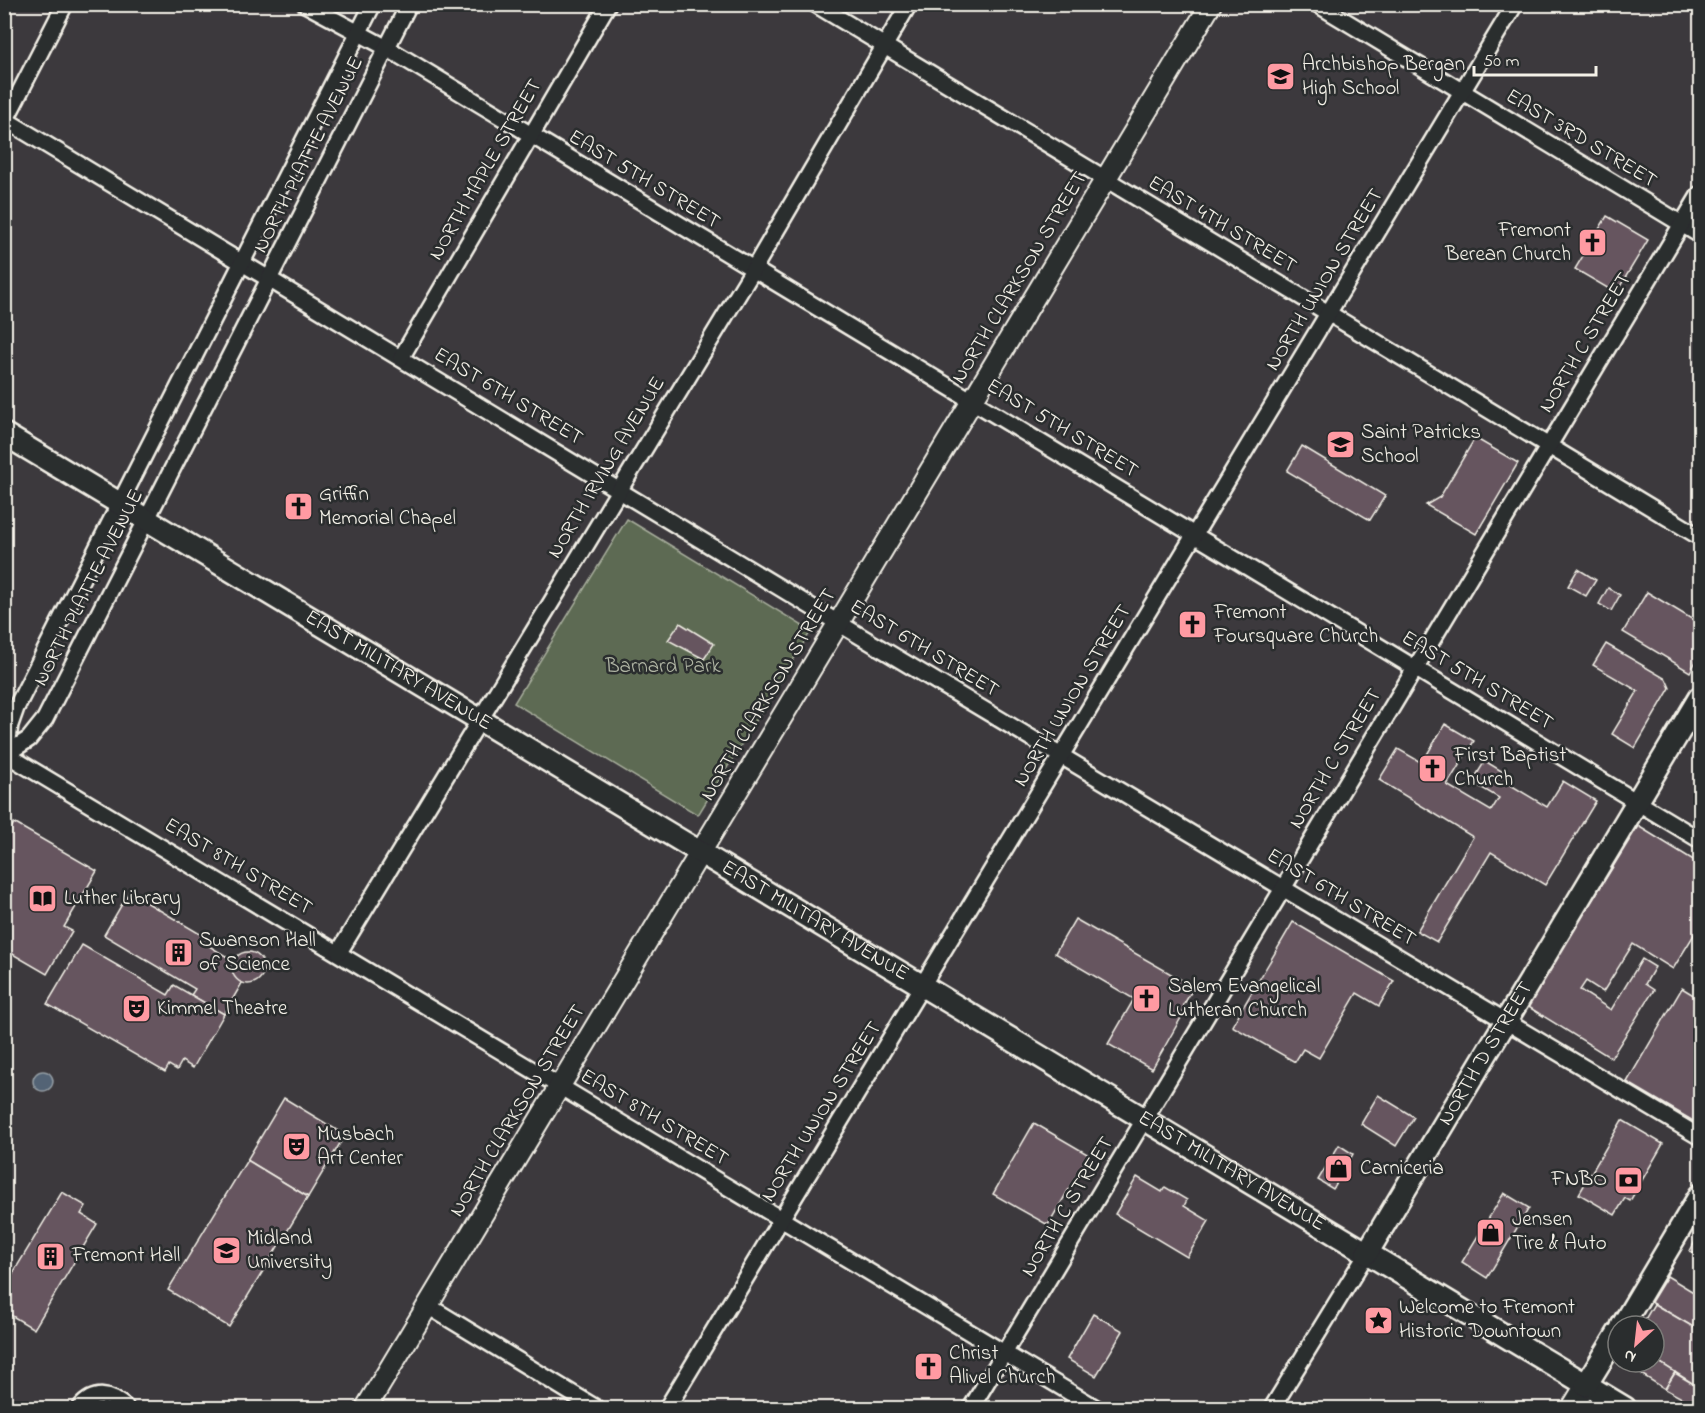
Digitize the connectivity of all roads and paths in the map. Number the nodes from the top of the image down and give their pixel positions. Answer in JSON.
{"nodes":[{"id":1,"x":64,"y":4,"type":"edge"},
{"id":2,"x":305,"y":4,"type":"edge"},
{"id":3,"x":373,"y":4,"type":"edge"},
{"id":4,"x":409,"y":4,"type":"edge"},
{"id":5,"x":608,"y":4,"type":"edge"},
{"id":6,"x":815,"y":4,"type":"edge"},
{"id":7,"x":909,"y":4,"type":"edge"},
{"id":8,"x":1211,"y":4,"type":"edge"},
{"id":9,"x":1317,"y":4,"type":"edge"},
{"id":10,"x":1515,"y":4,"type":"edge"},
{"id":11,"x":359,"y":32,"type":"junction"},
{"id":12,"x":884,"y":46,"type":"junction"},
{"id":13,"x":387,"y":48,"type":"junction"},
{"id":14,"x":1462,"y":93,"type":"junction"},
{"id":15,"x":5,"y":121,"type":"edge"},
{"id":16,"x":530,"y":135,"type":"junction"},
{"id":17,"x":1107,"y":179,"type":"junction"},
{"id":18,"x":1701,"y":194,"type":"edge"},
{"id":19,"x":1682,"y":224,"type":"junction"},
{"id":20,"x":1701,"y":236,"type":"edge"},
{"id":21,"x":241,"y":262,"type":"junction"},
{"id":22,"x":753,"y":270,"type":"junction"},
{"id":23,"x":269,"y":279,"type":"junction"},
{"id":24,"x":1329,"y":314,"type":"junction"},
{"id":25,"x":401,"y":358,"type":"junction"},
{"id":26,"x":975,"y":400,"type":"junction"},
{"id":27,"x":4,"y":434,"type":"edge"},
{"id":28,"x":1548,"y":446,"type":"junction"},
{"id":29,"x":619,"y":488,"type":"junction"},
{"id":30,"x":121,"y":504,"type":"junction"},
{"id":31,"x":148,"y":520,"type":"junction"},
{"id":32,"x":1196,"y":534,"type":"junction"},
{"id":33,"x":1701,"y":537,"type":"edge"},
{"id":34,"x":840,"y":624,"type":"junction"},
{"id":35,"x":1414,"y":668,"type":"junction"},
{"id":36,"x":1701,"y":697,"type":"edge"},
{"id":37,"x":480,"y":721,"type":"junction"},
{"id":38,"x":5,"y":753,"type":"edge"},
{"id":39,"x":1062,"y":755,"type":"junction"},
{"id":40,"x":1636,"y":801,"type":"junction"},
{"id":41,"x":1701,"y":840,"type":"edge"},
{"id":42,"x":701,"y":854,"type":"junction"},
{"id":43,"x":1283,"y":889,"type":"junction"},
{"id":44,"x":339,"y":952,"type":"junction"},
{"id":45,"x":924,"y":987,"type":"junction"},
{"id":46,"x":1505,"y":1021,"type":"junction"},
{"id":47,"x":561,"y":1086,"type":"junction"},
{"id":48,"x":1145,"y":1120,"type":"junction"},
{"id":49,"x":1701,"y":1137,"type":"edge"},
{"id":50,"x":1701,"y":1195,"type":"edge"},
{"id":51,"x":781,"y":1218,"type":"junction"},
{"id":52,"x":1367,"y":1253,"type":"junction"},
{"id":53,"x":428,"y":1306,"type":"junction"},
{"id":54,"x":1629,"y":1314,"type":"edge"},
{"id":55,"x":1606,"y":1352,"type":"edge"},
{"id":56,"x":1004,"y":1353,"type":"junction"},
{"id":57,"x":1586,"y":1385,"type":"junction"},
{"id":58,"x":81,"y":1408,"type":"edge"},
{"id":59,"x":126,"y":1408,"type":"edge"},
{"id":60,"x":366,"y":1408,"type":"edge"},
{"id":61,"x":596,"y":1408,"type":"edge"},
{"id":62,"x":667,"y":1408,"type":"edge"},
{"id":63,"x":971,"y":1408,"type":"edge"},
{"id":64,"x":1096,"y":1408,"type":"edge"},
{"id":65,"x":1272,"y":1408,"type":"edge"},
{"id":66,"x":1572,"y":1408,"type":"edge"},
{"id":67,"x":1625,"y":1408,"type":"edge"}],
"edges":[{"from":1,"to":15,"type":"street"},
{"from":2,"to":11,"type":"street","name":"EAST 5TH STREET"},
{"from":3,"to":11,"type":"street","name":"NORTH PLATTE AVENUE"},
{"from":4,"to":13,"type":"street","name":"NORTH PLATTE AVENUE"},
{"from":5,"to":16,"type":"street","name":"NORTH MAPLE STREET"},
{"from":6,"to":12,"type":"street","name":"EAST 4TH STREET"},
{"from":7,"to":12,"type":"street","name":"NORTH IRVING AVENUE"},
{"from":8,"to":17,"type":"street","name":"NORTH CLARKSON STREET"},
{"from":9,"to":14,"type":"street","name":"EAST 3RD STREET"},
{"from":10,"to":14,"type":"street","name":"NORTH UNION STREET"},
{"from":11,"to":13,"type":"street","name":"EAST 5TH STREET"},
{"from":11,"to":21,"type":"street","name":"NORTH PLATTE AVENUE"},
{"from":12,"to":17,"type":"street","name":"EAST 4TH STREET"},
{"from":12,"to":22,"type":"street","name":"NORTH IRVING AVENUE"},
{"from":13,"to":16,"type":"street","name":"EAST 5TH STREET"},
{"from":13,"to":23,"type":"street","name":"NORTH PLATTE AVENUE"},
{"from":14,"to":19,"type":"street","name":"EAST 3RD STREET"},
{"from":14,"to":24,"type":"street","name":"NORTH UNION STREET"},
{"from":15,"to":21,"type":"street","name":"EAST 6TH STREET"},
{"from":16,"to":22,"type":"street","name":"EAST 5TH STREET"},
{"from":16,"to":25,"type":"street","name":"NORTH MAPLE STREET"},
{"from":17,"to":24,"type":"street","name":"EAST 4TH STREET"},
{"from":17,"to":26,"type":"street","name":"NORTH CLARKSON STREET"},
{"from":18,"to":19,"type":"street","name":"NORTH C STREET"},
{"from":19,"to":20,"type":"street","name":"EAST 3RD STREET"},
{"from":19,"to":28,"type":"street","name":"NORTH C STREET"},
{"from":21,"to":23,"type":"street","name":"EAST 6TH STREET"},
{"from":21,"to":30,"type":"street","name":"NORTH PLATTE AVENUE"},
{"from":22,"to":26,"type":"street","name":"EAST 5TH STREET"},
{"from":22,"to":29,"type":"street","name":"NORTH IRVING AVENUE"},
{"from":23,"to":25,"type":"street","name":"EAST 6TH STREET"},
{"from":23,"to":31,"type":"street","name":"NORTH PLATTE AVENUE"},
{"from":24,"to":28,"type":"street","name":"EAST 4TH STREET"},
{"from":24,"to":32,"type":"street","name":"NORTH UNION STREET"},
{"from":25,"to":29,"type":"street","name":"EAST 6TH STREET"},
{"from":26,"to":32,"type":"street","name":"EAST 5TH STREET"},
{"from":26,"to":34,"type":"street","name":"NORTH CLARKSON STREET"},
{"from":27,"to":30,"type":"main road","name":"EAST MILITARY AVENUE"},
{"from":28,"to":33,"type":"street","name":"EAST 4TH STREET"},
{"from":28,"to":35,"type":"street","name":"NORTH C STREET"},
{"from":29,"to":34,"type":"street","name":"EAST 6TH STREET"},
{"from":29,"to":37,"type":"street","name":"NORTH IRVING AVENUE"},
{"from":30,"to":31,"type":"main road","name":"EAST MILITARY AVENUE"},
{"from":30,"to":38,"type":"street","name":"NORTH PLATTE AVENUE"},
{"from":31,"to":37,"type":"main road","name":"EAST MILITARY AVENUE"},
{"from":31,"to":38,"type":"street","name":"NORTH PLATTE AVENUE"},
{"from":32,"to":35,"type":"street","name":"EAST 5TH STREET"},
{"from":32,"to":39,"type":"street","name":"NORTH UNION STREET"},
{"from":34,"to":39,"type":"street","name":"EAST 6TH STREET"},
{"from":34,"to":42,"type":"street","name":"NORTH CLARKSON STREET"},
{"from":35,"to":40,"type":"street","name":"EAST 5TH STREET"},
{"from":35,"to":43,"type":"street","name":"NORTH C STREET"},
{"from":36,"to":40,"type":"main road","name":"NORTH D STREET"},
{"from":37,"to":42,"type":"main road","name":"EAST MILITARY AVENUE"},
{"from":37,"to":44,"type":"street","name":"NORTH IRVING AVENUE"},
{"from":38,"to":44,"type":"street","name":"EAST 8TH STREET"},
{"from":39,"to":43,"type":"street","name":"EAST 6TH STREET"},
{"from":39,"to":45,"type":"street","name":"NORTH UNION STREET"},
{"from":40,"to":41,"type":"street","name":"EAST 5TH STREET"},
{"from":40,"to":46,"type":"main road","name":"NORTH D STREET"},
{"from":42,"to":45,"type":"main road","name":"EAST MILITARY AVENUE"},
{"from":42,"to":47,"type":"street","name":"NORTH CLARKSON STREET"},
{"from":43,"to":46,"type":"street","name":"EAST 6TH STREET"},
{"from":43,"to":48,"type":"street","name":"NORTH C STREET"},
{"from":44,"to":47,"type":"street","name":"EAST 8TH STREET"},
{"from":45,"to":48,"type":"main road","name":"EAST MILITARY AVENUE"},
{"from":45,"to":51,"type":"street","name":"NORTH UNION STREET"},
{"from":46,"to":49,"type":"street","name":"EAST 6TH STREET"},
{"from":46,"to":52,"type":"main road","name":"NORTH D STREET"},
{"from":47,"to":51,"type":"street","name":"EAST 8TH STREET"},
{"from":47,"to":53,"type":"street","name":"NORTH CLARKSON STREET"},
{"from":48,"to":52,"type":"main road","name":"EAST MILITARY AVENUE"},
{"from":48,"to":56,"type":"street","name":"NORTH C STREET"},
{"from":50,"to":54,"type":"main road"},
{"from":51,"to":56,"type":"street","name":"EAST 8TH STREET"},
{"from":51,"to":62,"type":"street","name":"NORTH UNION STREET"},
{"from":52,"to":57,"type":"main road","name":"EAST MILITARY AVENUE"},
{"from":52,"to":65,"type":"street","name":"NORTH D STREET"},
{"from":53,"to":60,"type":"street","name":"NORTH CLARKSON STREET"},
{"from":53,"to":61,"type":"street"},
{"from":55,"to":57,"type":"main road"},
{"from":56,"to":63,"type":"street","name":"NORTH C STREET"},
{"from":56,"to":64,"type":"street","name":"EAST 8TH STREET"},
{"from":57,"to":66,"type":"street"},
{"from":57,"to":67,"type":"main road","name":"EAST MILITARY AVENUE"},
{"from":58,"to":59,"type":"street"}]}
